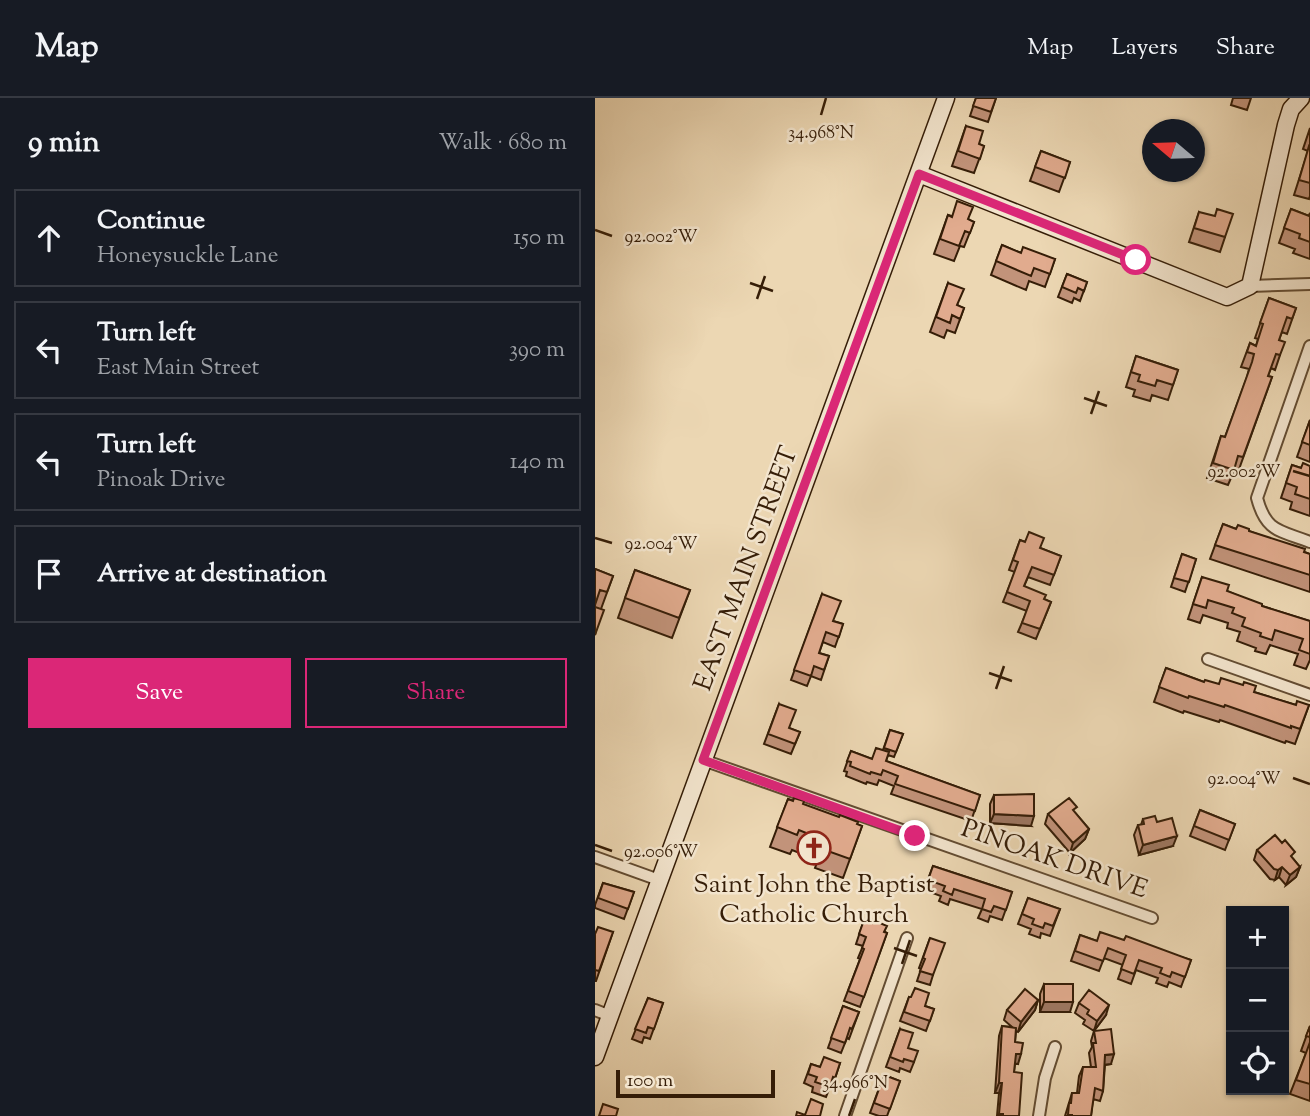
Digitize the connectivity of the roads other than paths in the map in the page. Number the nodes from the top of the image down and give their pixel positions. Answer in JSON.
{"nodes":[{"id":1,"x":946,"y":98,"type":"edge"},
{"id":2,"x":1301,"y":98,"type":"edge"},
{"id":3,"x":919,"y":174,"type":"junction"},
{"id":4,"x":1310,"y":285,"type":"edge"},
{"id":5,"x":1250,"y":286,"type":"junction"},
{"id":6,"x":1310,"y":346,"type":"edge"},
{"id":7,"x":1310,"y":542,"type":"edge"},
{"id":8,"x":1208,"y":659,"type":"dead end"},
{"id":9,"x":1310,"y":695,"type":"edge"},
{"id":10,"x":703,"y":760,"type":"junction"},
{"id":11,"x":595,"y":857,"type":"edge"},
{"id":12,"x":659,"y":880,"type":"junction"},
{"id":13,"x":1152,"y":918,"type":"dead end"},
{"id":14,"x":907,"y":938,"type":"dead end"},
{"id":15,"x":603,"y":1013,"type":"edge"},
{"id":16,"x":1055,"y":1047,"type":"dead end"},
{"id":17,"x":595,"y":1057,"type":"edge"},
{"id":18,"x":845,"y":1116,"type":"edge"},
{"id":19,"x":1039,"y":1116,"type":"edge"}],
"edges":[{"from":1,"to":3,"type":"street","name":"EAST MAIN STREET"},
{"from":2,"to":5,"type":"street"},
{"from":3,"to":5,"type":"street"},
{"from":3,"to":10,"type":"street","name":"EAST MAIN STREET"},
{"from":4,"to":5,"type":"street"},
{"from":6,"to":7,"type":"street"},
{"from":8,"to":9,"type":"street"},
{"from":10,"to":12,"type":"street","name":"EAST MAIN STREET"},
{"from":10,"to":13,"type":"street","name":"PINOAK DRIVE"},
{"from":11,"to":12,"type":"street"},
{"from":12,"to":15,"type":"street","name":"EAST MAIN STREET"},
{"from":14,"to":18,"type":"street"},
{"from":15,"to":17,"type":"street","name":"EAST MAIN STREET"},
{"from":16,"to":19,"type":"street"}]}
